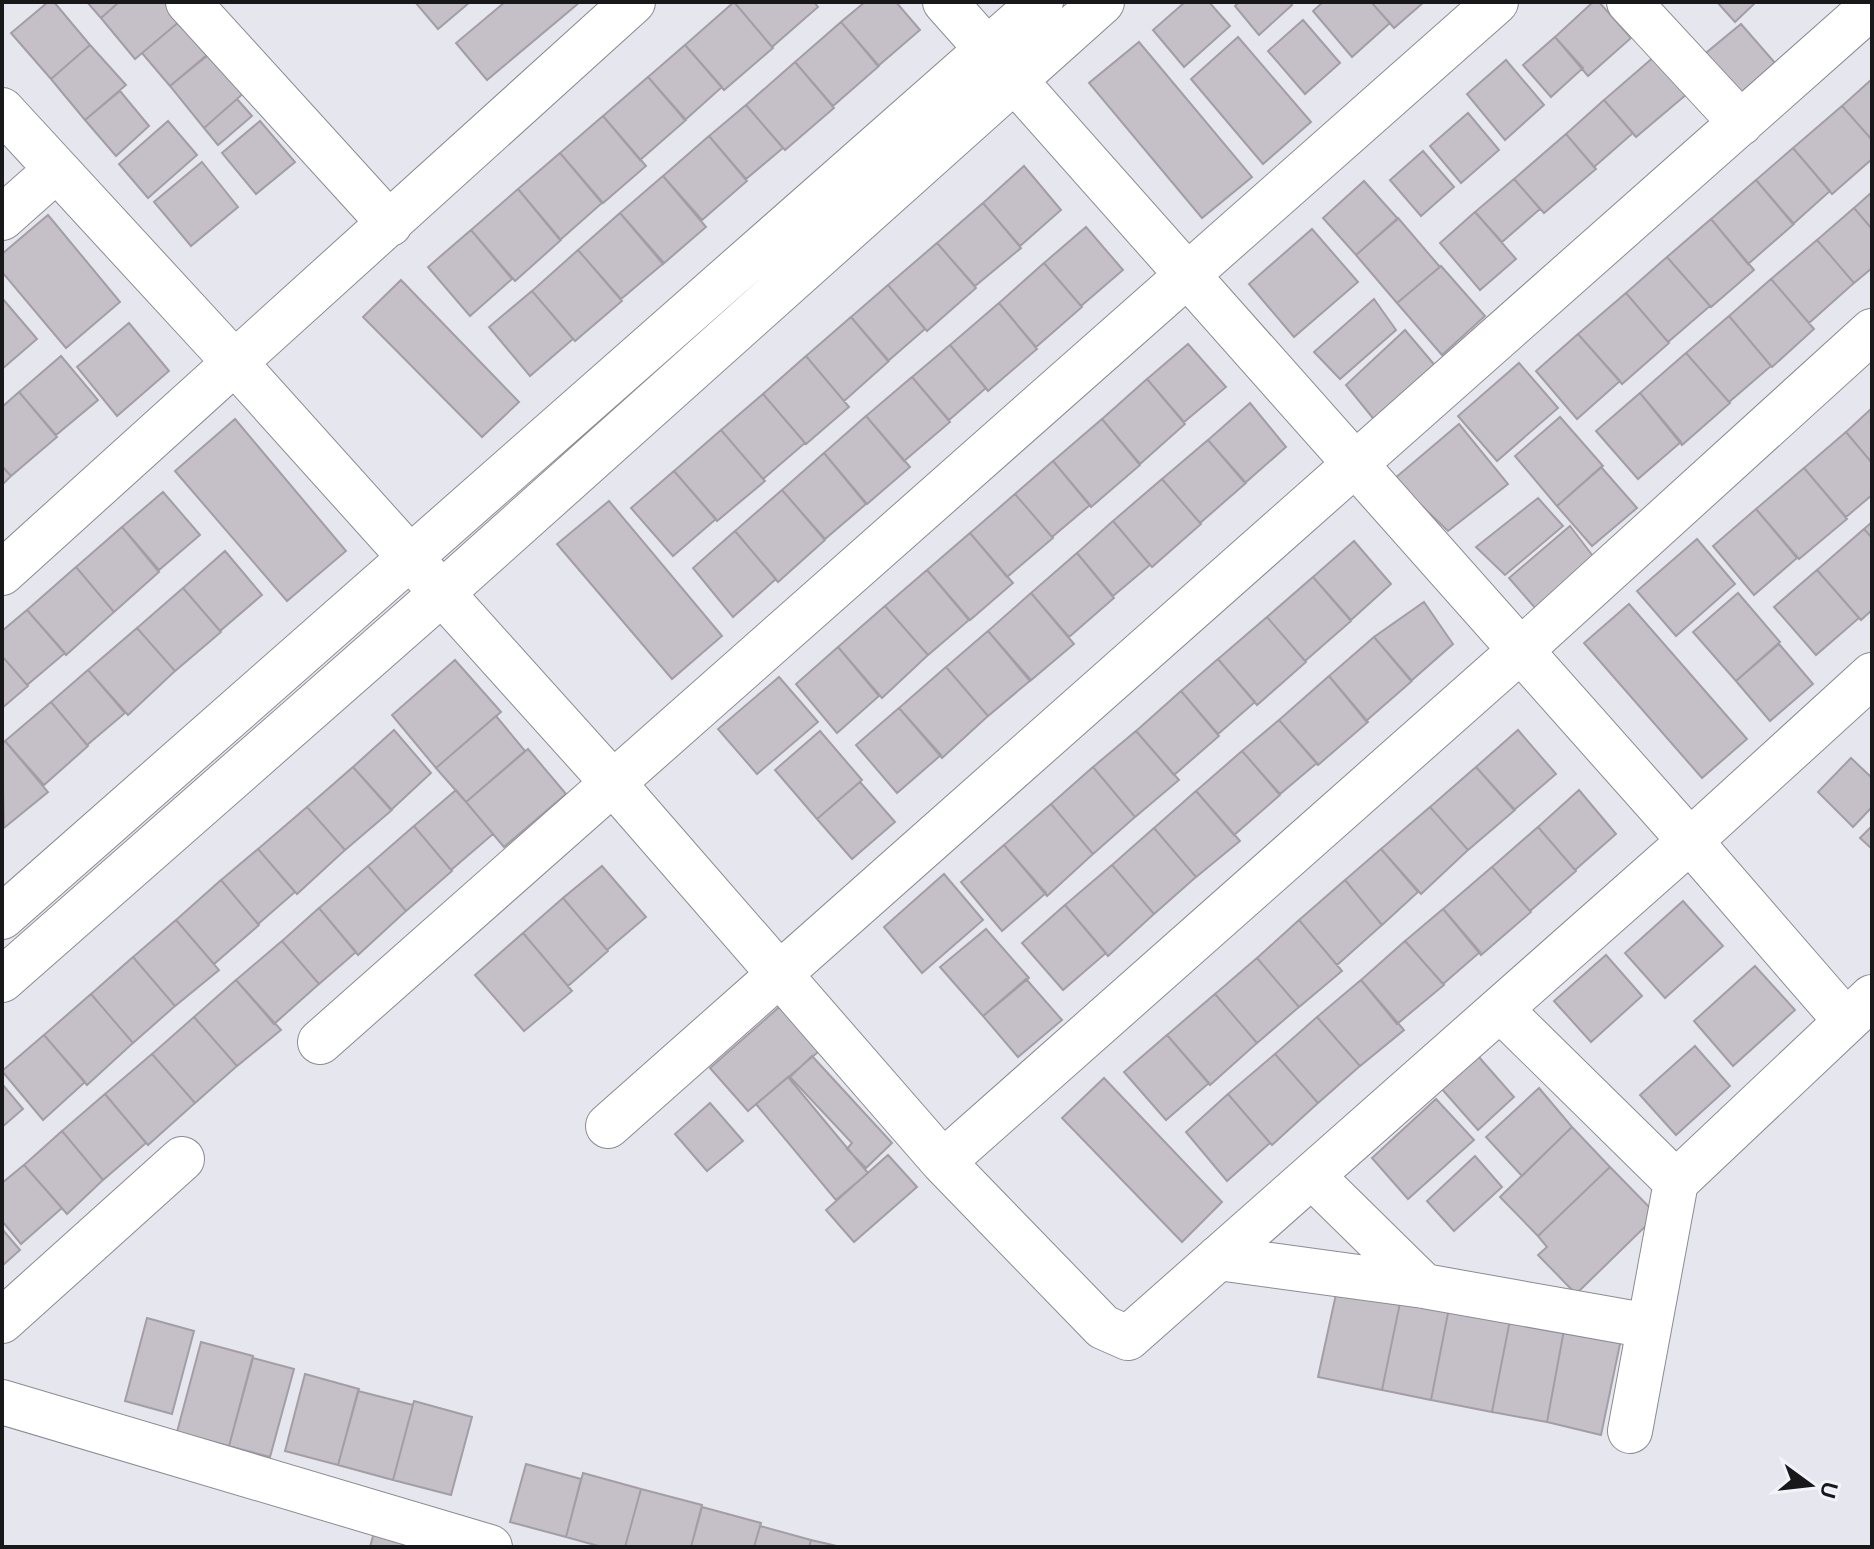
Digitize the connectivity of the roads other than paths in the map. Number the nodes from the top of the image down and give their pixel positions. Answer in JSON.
{"nodes":[{"id":1,"x":188,"y":2,"type":"edge"},
{"id":2,"x":633,"y":2,"type":"edge"},
{"id":3,"x":945,"y":2,"type":"edge"},
{"id":4,"x":1041,"y":2,"type":"edge"},
{"id":5,"x":1102,"y":2,"type":"edge"},
{"id":6,"x":1496,"y":2,"type":"edge"},
{"id":7,"x":1629,"y":2,"type":"edge"},
{"id":8,"x":1872,"y":6,"type":"edge"},
{"id":9,"x":1002,"y":64,"type":"junction"},
{"id":10,"x":2,"y":110,"type":"edge"},
{"id":11,"x":1741,"y":123,"type":"junction"},
{"id":12,"x":55,"y":171,"type":"junction"},
{"id":13,"x":2,"y":218,"type":"edge"},
{"id":14,"x":390,"y":224,"type":"junction"},
{"id":15,"x":1188,"y":274,"type":"junction"},
{"id":16,"x":1872,"y":331,"type":"edge"},
{"id":17,"x":236,"y":364,"type":"junction"},
{"id":18,"x":1356,"y":464,"type":"junction"},
{"id":19,"x":407,"y":557,"type":"junction"},
{"id":20,"x":2,"y":573,"type":"edge"},
{"id":21,"x":442,"y":593,"type":"junction"},
{"id":22,"x":1521,"y":650,"type":"junction"},
{"id":23,"x":1872,"y":675,"type":"edge"},
{"id":24,"x":613,"y":783,"type":"junction"},
{"id":25,"x":1690,"y":841,"type":"junction"},
{"id":26,"x":2,"y":917,"type":"edge"},
{"id":27,"x":779,"y":974,"type":"junction"},
{"id":28,"x":2,"y":980,"type":"edge"},
{"id":29,"x":1500,"y":1009,"type":"junction"},
{"id":30,"x":1855,"y":1026,"type":"edge"},
{"id":31,"x":320,"y":1042,"type":"dead end"},
{"id":32,"x":608,"y":1126,"type":"dead end"},
{"id":33,"x":182,"y":1159,"type":"dead end"},
{"id":34,"x":943,"y":1162,"type":"junction"},
{"id":35,"x":1312,"y":1176,"type":"junction"},
{"id":36,"x":1676,"y":1182,"type":"junction"},
{"id":37,"x":1218,"y":1258,"type":"junction"},
{"id":38,"x":1424,"y":1286,"type":"junction"},
{"id":39,"x":2,"y":1321,"type":"edge"},
{"id":40,"x":1649,"y":1326,"type":"junction"},
{"id":41,"x":2,"y":1402,"type":"edge"},
{"id":42,"x":1630,"y":1431,"type":"dead end"},
{"id":43,"x":490,"y":1547,"type":"edge"}],
"edges":[{"from":1,"to":14,"type":"street"},
{"from":2,"to":14,"type":"street"},
{"from":3,"to":9,"type":"street"},
{"from":4,"to":9,"type":"street"},
{"from":5,"to":9,"type":"street"},
{"from":6,"to":15,"type":"street"},
{"from":7,"to":11,"type":"street"},
{"from":8,"to":11,"type":"street"},
{"from":9,"to":15,"type":"street"},
{"from":9,"to":19,"type":"street"},
{"from":9,"to":21,"type":"street"},
{"from":10,"to":12,"type":"street"},
{"from":11,"to":18,"type":"street"},
{"from":12,"to":13,"type":"street"},
{"from":12,"to":17,"type":"street"},
{"from":14,"to":17,"type":"street"},
{"from":15,"to":18,"type":"street"},
{"from":15,"to":24,"type":"street"},
{"from":16,"to":22,"type":"street"},
{"from":17,"to":19,"type":"street"},
{"from":17,"to":20,"type":"street"},
{"from":18,"to":22,"type":"street"},
{"from":18,"to":27,"type":"street"},
{"from":19,"to":21,"type":"street"},
{"from":19,"to":26,"type":"street"},
{"from":21,"to":24,"type":"street"},
{"from":21,"to":28,"type":"street"},
{"from":22,"to":25,"type":"street"},
{"from":22,"to":34,"type":"street"},
{"from":23,"to":25,"type":"street"},
{"from":24,"to":27,"type":"street"},
{"from":24,"to":31,"type":"street"},
{"from":25,"to":29,"type":"street"},
{"from":25,"to":30,"type":"street"},
{"from":27,"to":32,"type":"street"},
{"from":27,"to":34,"type":"street"},
{"from":29,"to":35,"type":"street"},
{"from":29,"to":36,"type":"street"},
{"from":30,"to":36,"type":"street"},
{"from":33,"to":39,"type":"street"},
{"from":34,"to":37,"type":"street"},
{"from":35,"to":37,"type":"street"},
{"from":35,"to":38,"type":"street"},
{"from":36,"to":40,"type":"street"},
{"from":37,"to":38,"type":"street"},
{"from":38,"to":40,"type":"street"},
{"from":40,"to":42,"type":"street"},
{"from":41,"to":43,"type":"street"}]}
